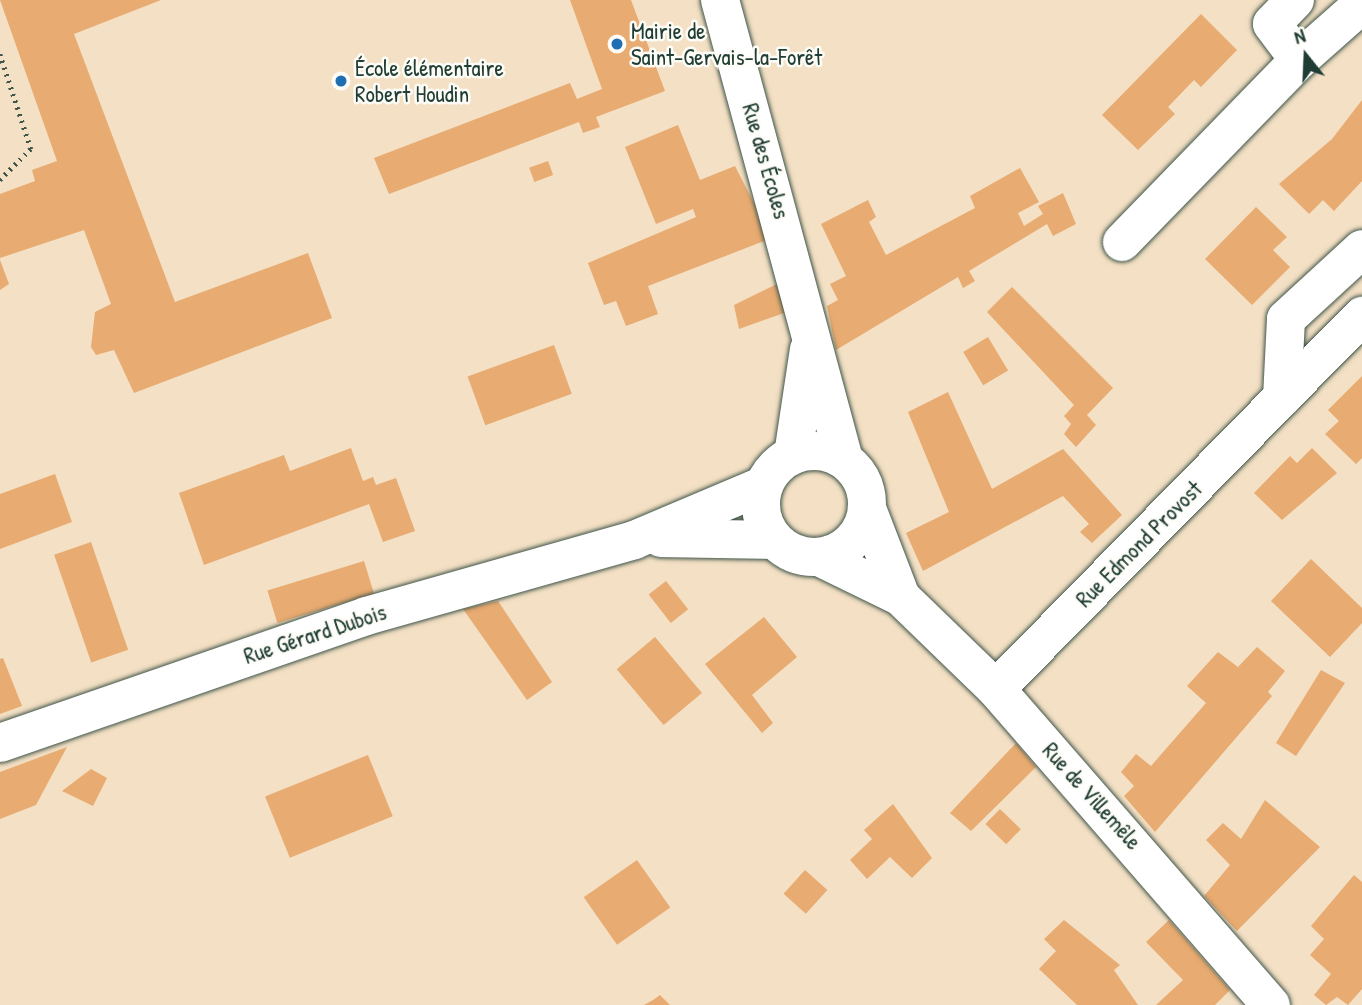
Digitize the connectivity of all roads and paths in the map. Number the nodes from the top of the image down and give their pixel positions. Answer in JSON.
{"nodes":[{"id":1,"x":720,"y":0,"type":"edge"},
{"id":2,"x":1295,"y":0,"type":"edge"},
{"id":3,"x":1358,"y":5,"type":"edge"},
{"id":4,"x":0,"y":54,"type":"edge"},
{"id":5,"x":1299,"y":60,"type":"junction"},
{"id":6,"x":0,"y":180,"type":"edge"},
{"id":7,"x":1122,"y":242,"type":"dead end"},
{"id":8,"x":1362,"y":249,"type":"edge"},
{"id":9,"x":1362,"y":316,"type":"edge"},
{"id":10,"x":810,"y":322,"type":"junction"},
{"id":11,"x":1282,"y":398,"type":"junction"},
{"id":12,"x":793,"y":455,"type":"junction"},
{"id":13,"x":844,"y":459,"type":"junction"},
{"id":14,"x":764,"y":485,"type":"junction"},
{"id":15,"x":868,"y":511,"type":"junction"},
{"id":16,"x":634,"y":540,"type":"junction"},
{"id":17,"x":774,"y":540,"type":"junction"},
{"id":18,"x":821,"y":558,"type":"junction"},
{"id":19,"x":901,"y":597,"type":"junction"},
{"id":20,"x":996,"y":689,"type":"junction"},
{"id":21,"x":0,"y":743,"type":"edge"},
{"id":22,"x":1271,"y":1005,"type":"edge"}],
"edges":[{"from":1,"to":10,"type":"street","name":"Rue des Écoles"},
{"from":2,"to":5,"type":"street"},
{"from":3,"to":5,"type":"street"},
{"from":4,"to":6,"type":"path"},
{"from":5,"to":7,"type":"street"},
{"from":8,"to":11,"type":"street"},
{"from":9,"to":11,"type":"street","name":"Rue Edmond Provost"},
{"from":10,"to":12,"type":"street","name":"Rue des Écoles"},
{"from":10,"to":13,"type":"street","name":"Rue des Écoles"},
{"from":11,"to":20,"type":"street","name":"Rue Edmond Provost"},
{"from":12,"to":13,"type":"street"},
{"from":12,"to":14,"type":"street"},
{"from":13,"to":15,"type":"street"},
{"from":14,"to":16,"type":"street","name":"Rue Gérard Dubois"},
{"from":14,"to":17,"type":"street"},
{"from":15,"to":18,"type":"street"},
{"from":15,"to":19,"type":"street","name":"Rue de Villemêle"},
{"from":16,"to":17,"type":"street","name":"Rue Gérard Dubois"},
{"from":16,"to":21,"type":"street","name":"Rue Gérard Dubois"},
{"from":17,"to":18,"type":"street"},
{"from":18,"to":19,"type":"street","name":"Rue de Villemêle"},
{"from":19,"to":20,"type":"street","name":"Rue de Villemêle"},
{"from":20,"to":22,"type":"street","name":"Rue de Villemêle"}]}
